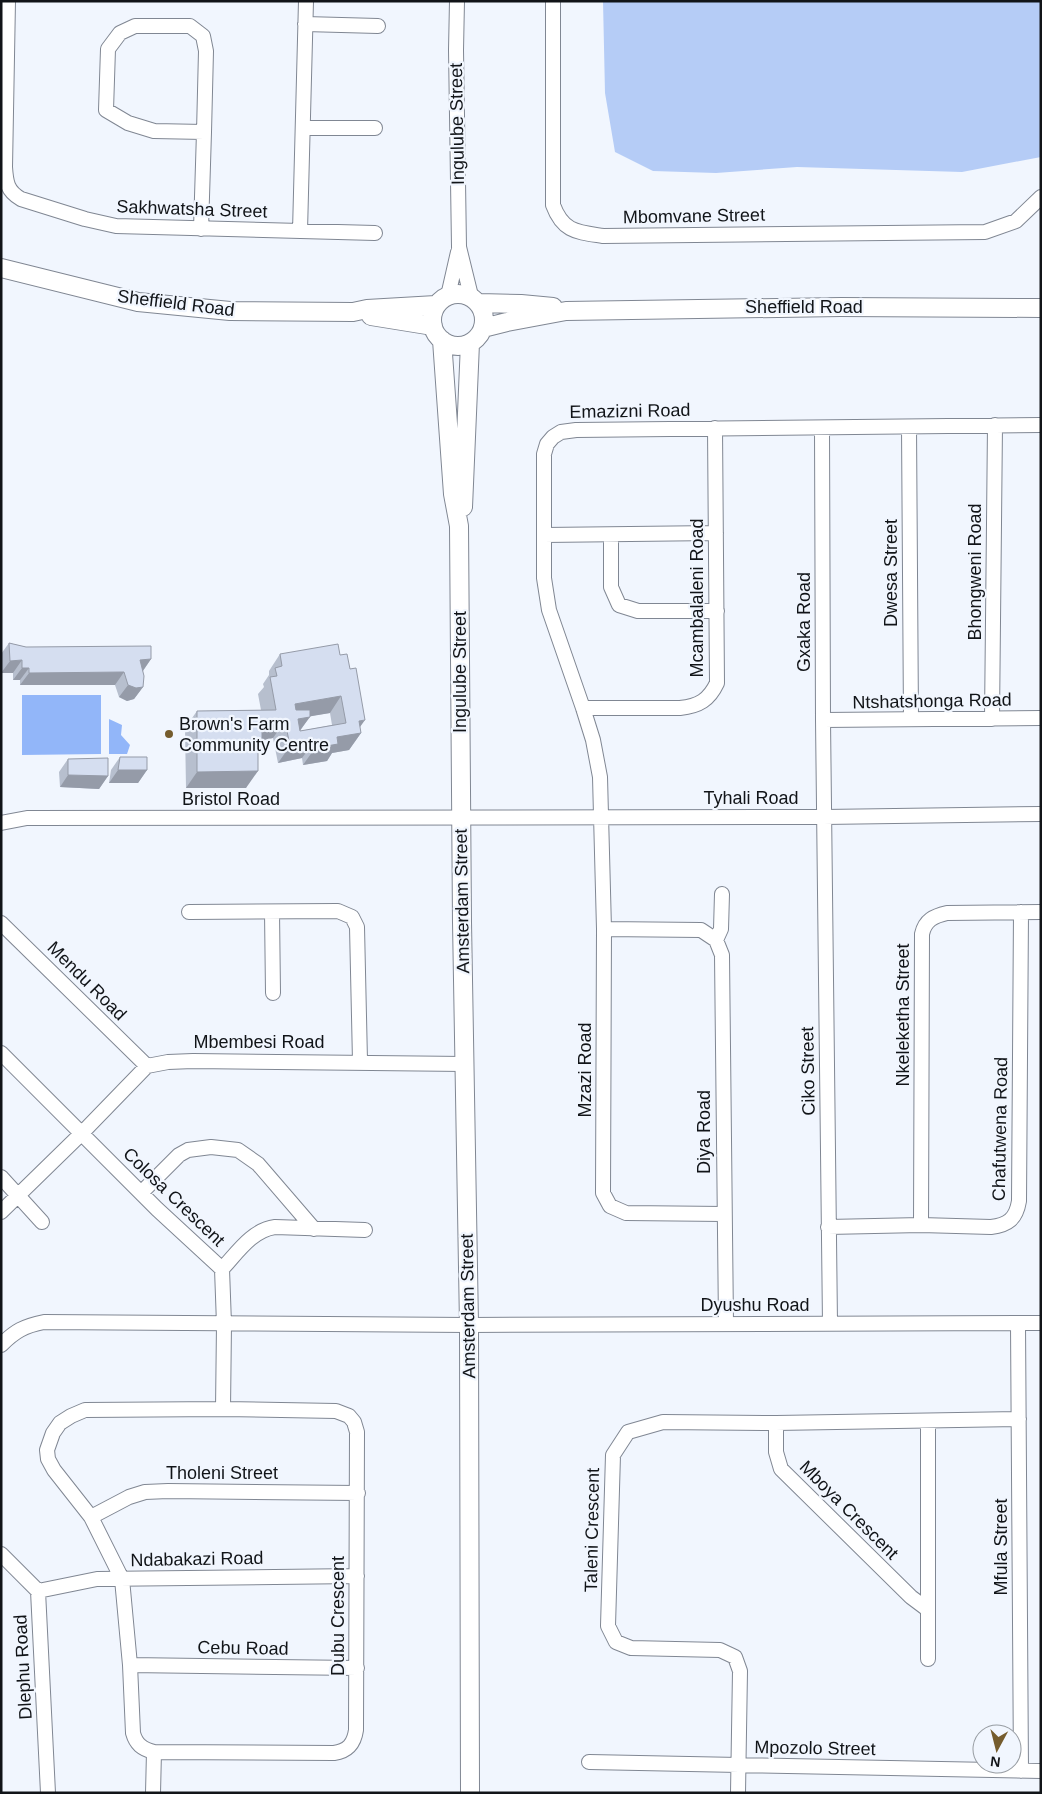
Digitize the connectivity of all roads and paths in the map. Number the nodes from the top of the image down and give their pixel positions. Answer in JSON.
{"nodes":[{"id":1,"x":8,"y":1,"type":"edge"},
{"id":2,"x":306,"y":1,"type":"edge"},
{"id":3,"x":457,"y":1,"type":"edge"},
{"id":4,"x":554,"y":1,"type":"edge"},
{"id":5,"x":305,"y":24,"type":"junction"},
{"id":6,"x":378,"y":26,"type":"dead end"},
{"id":7,"x":302,"y":128,"type":"junction"},
{"id":8,"x":375,"y":128,"type":"dead end"},
{"id":9,"x":204,"y":132,"type":"junction"},
{"id":10,"x":1041,"y":197,"type":"edge"},
{"id":11,"x":201,"y":230,"type":"junction"},
{"id":12,"x":300,"y":231,"type":"junction"},
{"id":13,"x":376,"y":233,"type":"dead end"},
{"id":14,"x":459,"y":247,"type":"junction"},
{"id":15,"x":1,"y":268,"type":"edge"},
{"id":16,"x":442,"y":300,"type":"junction"},
{"id":17,"x":475,"y":300,"type":"junction"},
{"id":18,"x":1041,"y":308,"type":"edge"},
{"id":19,"x":566,"y":310,"type":"junction"},
{"id":20,"x":353,"y":312,"type":"junction"},
{"id":21,"x":483,"y":328,"type":"junction"},
{"id":22,"x":437,"y":333,"type":"junction"},
{"id":23,"x":470,"y":343,"type":"junction"},
{"id":24,"x":995,"y":425,"type":"junction"},
{"id":25,"x":1041,"y":425,"type":"edge"},
{"id":26,"x":909,"y":426,"type":"junction"},
{"id":27,"x":715,"y":428,"type":"junction"},
{"id":28,"x":822,"y":428,"type":"junction"},
{"id":29,"x":459,"y":526,"type":"junction"},
{"id":30,"x":716,"y":533,"type":"junction"},
{"id":31,"x":544,"y":535,"type":"junction"},
{"id":32,"x":611,"y":535,"type":"junction"},
{"id":33,"x":718,"y":611,"type":"junction"},
{"id":34,"x":583,"y":708,"type":"junction"},
{"id":35,"x":1041,"y":718,"type":"edge"},
{"id":36,"x":910,"y":719,"type":"junction"},
{"id":37,"x":992,"y":719,"type":"junction"},
{"id":38,"x":823,"y":720,"type":"junction"},
{"id":39,"x":1041,"y":814,"type":"edge"},
{"id":40,"x":602,"y":817,"type":"junction"},
{"id":41,"x":824,"y":817,"type":"junction"},
{"id":42,"x":461,"y":818,"type":"junction"},
{"id":43,"x":1,"y":823,"type":"edge"},
{"id":44,"x":722,"y":894,"type":"dead end"},
{"id":45,"x":189,"y":912,"type":"dead end"},
{"id":46,"x":272,"y":912,"type":"junction"},
{"id":47,"x":1021,"y":912,"type":"junction"},
{"id":48,"x":1041,"y":912,"type":"edge"},
{"id":49,"x":1,"y":923,"type":"edge"},
{"id":50,"x":604,"y":930,"type":"junction"},
{"id":51,"x":716,"y":940,"type":"junction"},
{"id":52,"x":273,"y":993,"type":"dead end"},
{"id":53,"x":1,"y":1053,"type":"edge"},
{"id":54,"x":360,"y":1062,"type":"junction"},
{"id":55,"x":465,"y":1064,"type":"junction"},
{"id":56,"x":146,"y":1066,"type":"junction"},
{"id":57,"x":82,"y":1133,"type":"junction"},
{"id":58,"x":1,"y":1177,"type":"edge"},
{"id":59,"x":141,"y":1193,"type":"junction"},
{"id":60,"x":18,"y":1194,"type":"junction"},
{"id":61,"x":1,"y":1212,"type":"edge"},
{"id":62,"x":724,"y":1214,"type":"junction"},
{"id":63,"x":42,"y":1222,"type":"dead end"},
{"id":64,"x":921,"y":1225,"type":"junction"},
{"id":65,"x":828,"y":1227,"type":"junction"},
{"id":66,"x":314,"y":1229,"type":"junction"},
{"id":67,"x":365,"y":1230,"type":"dead end"},
{"id":68,"x":222,"y":1268,"type":"junction"},
{"id":69,"x":224,"y":1324,"type":"junction"},
{"id":70,"x":726,"y":1324,"type":"junction"},
{"id":71,"x":830,"y":1324,"type":"junction"},
{"id":72,"x":1018,"y":1324,"type":"junction"},
{"id":73,"x":1041,"y":1324,"type":"edge"},
{"id":74,"x":469,"y":1325,"type":"junction"},
{"id":75,"x":1,"y":1346,"type":"edge"},
{"id":76,"x":222,"y":1409,"type":"junction"},
{"id":77,"x":1019,"y":1419,"type":"junction"},
{"id":78,"x":928,"y":1421,"type":"junction"},
{"id":79,"x":776,"y":1422,"type":"junction"},
{"id":80,"x":358,"y":1493,"type":"junction"},
{"id":81,"x":91,"y":1517,"type":"junction"},
{"id":82,"x":1,"y":1554,"type":"edge"},
{"id":83,"x":357,"y":1576,"type":"junction"},
{"id":84,"x":122,"y":1579,"type":"junction"},
{"id":85,"x":38,"y":1591,"type":"junction"},
{"id":86,"x":927,"y":1609,"type":"junction"},
{"id":87,"x":928,"y":1659,"type":"dead end"},
{"id":88,"x":130,"y":1665,"type":"junction"},
{"id":89,"x":357,"y":1668,"type":"junction"},
{"id":90,"x":1021,"y":1724,"type":"edge"},
{"id":91,"x":154,"y":1752,"type":"junction"},
{"id":92,"x":589,"y":1762,"type":"dead end"},
{"id":93,"x":739,"y":1766,"type":"junction"},
{"id":94,"x":972,"y":1770,"type":"edge"},
{"id":95,"x":1022,"y":1771,"type":"edge"},
{"id":96,"x":1041,"y":1771,"type":"edge"},
{"id":97,"x":48,"y":1793,"type":"edge"},
{"id":98,"x":153,"y":1793,"type":"edge"},
{"id":99,"x":470,"y":1793,"type":"edge"},
{"id":100,"x":738,"y":1793,"type":"edge"}],
"edges":[{"from":1,"to":11,"type":"street","name":"Sakhwatsha Street"},
{"from":2,"to":5,"type":"street"},
{"from":3,"to":14,"type":"street","name":"Ingulube Street"},
{"from":4,"to":10,"type":"street","name":"Mbomvane Street"},
{"from":5,"to":6,"type":"street"},
{"from":5,"to":7,"type":"street"},
{"from":7,"to":8,"type":"street"},
{"from":7,"to":12,"type":"street"},
{"from":9,"to":9,"type":"street"},
{"from":9,"to":11,"type":"street"},
{"from":11,"to":12,"type":"street","name":"Sakhwatsha Street"},
{"from":12,"to":13,"type":"street","name":"Sakhwatsha Street"},
{"from":14,"to":16,"type":"street","name":"Ingulube Street"},
{"from":14,"to":17,"type":"street","name":"Ingulube Street"},
{"from":15,"to":20,"type":"street","name":"Sheffield Road"},
{"from":16,"to":17,"type":"street"},
{"from":16,"to":20,"type":"street","name":"Sheffield Road"},
{"from":16,"to":22,"type":"street"},
{"from":17,"to":19,"type":"street","name":"Sheffield Road"},
{"from":17,"to":21,"type":"street"},
{"from":18,"to":19,"type":"street","name":"Sheffield Road"},
{"from":19,"to":21,"type":"street","name":"Sheffield Road"},
{"from":20,"to":22,"type":"street","name":"Sheffield Road"},
{"from":21,"to":23,"type":"street"},
{"from":22,"to":23,"type":"street"},
{"from":22,"to":29,"type":"street","name":"Ingulube Street"},
{"from":23,"to":29,"type":"street","name":"Ingulube Street"},
{"from":24,"to":25,"type":"street","name":"Emazizni Road"},
{"from":24,"to":26,"type":"street","name":"Emazizni Road"},
{"from":24,"to":37,"type":"street","name":"Bhongweni Road"},
{"from":26,"to":28,"type":"street","name":"Emazizni Road"},
{"from":26,"to":36,"type":"street","name":"Dwesa Street"},
{"from":27,"to":28,"type":"street","name":"Emazizni Road"},
{"from":27,"to":30,"type":"street","name":"Mcambalaleni Road"},
{"from":27,"to":31,"type":"street","name":"Emazizni Road"},
{"from":28,"to":38,"type":"street","name":"Gxaka Road"},
{"from":29,"to":42,"type":"street","name":"Ingulube Street"},
{"from":30,"to":32,"type":"street"},
{"from":30,"to":33,"type":"street","name":"Mcambalaleni Road"},
{"from":31,"to":32,"type":"street"},
{"from":31,"to":34,"type":"street","name":"Emazizni Road"},
{"from":32,"to":33,"type":"street"},
{"from":33,"to":34,"type":"street","name":"Mcambalaleni Road"},
{"from":34,"to":40,"type":"street","name":"Emazizni Road"},
{"from":35,"to":37,"type":"street","name":"Ntshatshonga Road"},
{"from":36,"to":37,"type":"street","name":"Ntshatshonga Road"},
{"from":36,"to":38,"type":"street","name":"Ntshatshonga Road"},
{"from":38,"to":41,"type":"street","name":"Gxaka Road"},
{"from":39,"to":41,"type":"street","name":"Tyhali Road"},
{"from":40,"to":41,"type":"street","name":"Tyhali Road"},
{"from":40,"to":42,"type":"street","name":"Tyhali Road"},
{"from":40,"to":50,"type":"street","name":"Mzazi Road"},
{"from":41,"to":65,"type":"street","name":"Ciko Street"},
{"from":42,"to":43,"type":"street","name":"Bristol Road"},
{"from":42,"to":55,"type":"street","name":"Amsterdam Street"},
{"from":44,"to":51,"type":"street","name":"Diya Road"},
{"from":45,"to":46,"type":"street"},
{"from":46,"to":52,"type":"street"},
{"from":46,"to":54,"type":"street"},
{"from":47,"to":48,"type":"street","name":"Nkeleketha Street"},
{"from":47,"to":64,"type":"street","name":"Nkeleketha Street"},
{"from":47,"to":64,"type":"street","name":"Chafutwena Road"},
{"from":49,"to":56,"type":"street","name":"Mendu Road"},
{"from":50,"to":51,"type":"street"},
{"from":50,"to":62,"type":"street","name":"Mzazi Road"},
{"from":51,"to":62,"type":"street","name":"Diya Road"},
{"from":53,"to":57,"type":"street","name":"Colosa Crescent"},
{"from":54,"to":55,"type":"street","name":"Mbembesi Road"},
{"from":54,"to":56,"type":"street","name":"Mbembesi Road"},
{"from":55,"to":74,"type":"street","name":"Amsterdam Street"},
{"from":56,"to":57,"type":"street"},
{"from":57,"to":59,"type":"street","name":"Colosa Crescent"},
{"from":57,"to":60,"type":"street"},
{"from":58,"to":60,"type":"street"},
{"from":59,"to":66,"type":"street"},
{"from":59,"to":68,"type":"street","name":"Colosa Crescent"},
{"from":60,"to":61,"type":"street"},
{"from":60,"to":63,"type":"street"},
{"from":62,"to":70,"type":"street","name":"Diya Road"},
{"from":64,"to":65,"type":"street","name":"Chafutwena Road"},
{"from":65,"to":71,"type":"street","name":"Ciko Street"},
{"from":66,"to":67,"type":"street"},
{"from":66,"to":68,"type":"street"},
{"from":68,"to":69,"type":"street","name":"Colosa Crescent"},
{"from":69,"to":74,"type":"street","name":"Dyushu Road"},
{"from":69,"to":75,"type":"street","name":"Dyushu Road"},
{"from":69,"to":76,"type":"street"},
{"from":70,"to":71,"type":"street","name":"Dyushu Road"},
{"from":70,"to":74,"type":"street","name":"Dyushu Road"},
{"from":71,"to":72,"type":"street","name":"Dyushu Road"},
{"from":72,"to":73,"type":"street","name":"Dyushu Road"},
{"from":72,"to":77,"type":"street","name":"Mfula Street"},
{"from":74,"to":99,"type":"street","name":"Amsterdam Street"},
{"from":76,"to":80,"type":"street","name":"Dubu Crescent"},
{"from":76,"to":81,"type":"street","name":"Dubu Crescent"},
{"from":77,"to":78,"type":"street","name":"Taleni Crescent"},
{"from":77,"to":90,"type":"street","name":"Mfula Street"},
{"from":78,"to":79,"type":"street","name":"Taleni Crescent"},
{"from":78,"to":86,"type":"street","name":"Mboya Crescent"},
{"from":79,"to":86,"type":"street","name":"Mboya Crescent"},
{"from":79,"to":93,"type":"street","name":"Taleni Crescent"},
{"from":80,"to":81,"type":"street","name":"Tholeni Street"},
{"from":80,"to":83,"type":"street","name":"Dubu Crescent"},
{"from":81,"to":84,"type":"street","name":"Dubu Crescent"},
{"from":82,"to":85,"type":"street","name":"Dlephu Road"},
{"from":83,"to":84,"type":"street","name":"Ndabakazi Road"},
{"from":83,"to":89,"type":"street","name":"Dubu Crescent"},
{"from":84,"to":85,"type":"street","name":"Ndabakazi Road"},
{"from":84,"to":88,"type":"street","name":"Dubu Crescent"},
{"from":85,"to":97,"type":"street","name":"Dlephu Road"},
{"from":86,"to":87,"type":"street","name":"Mboya Crescent"},
{"from":88,"to":89,"type":"street","name":"Cebu Road"},
{"from":88,"to":91,"type":"street","name":"Dubu Crescent"},
{"from":89,"to":91,"type":"street","name":"Dubu Crescent"},
{"from":91,"to":98,"type":"street"},
{"from":92,"to":93,"type":"street","name":"Mpozolo Street"},
{"from":93,"to":94,"type":"street","name":"Mpozolo Street"},
{"from":93,"to":100,"type":"street","name":"Taleni Crescent"},
{"from":95,"to":96,"type":"street","name":"Mpozolo Street"}]}
